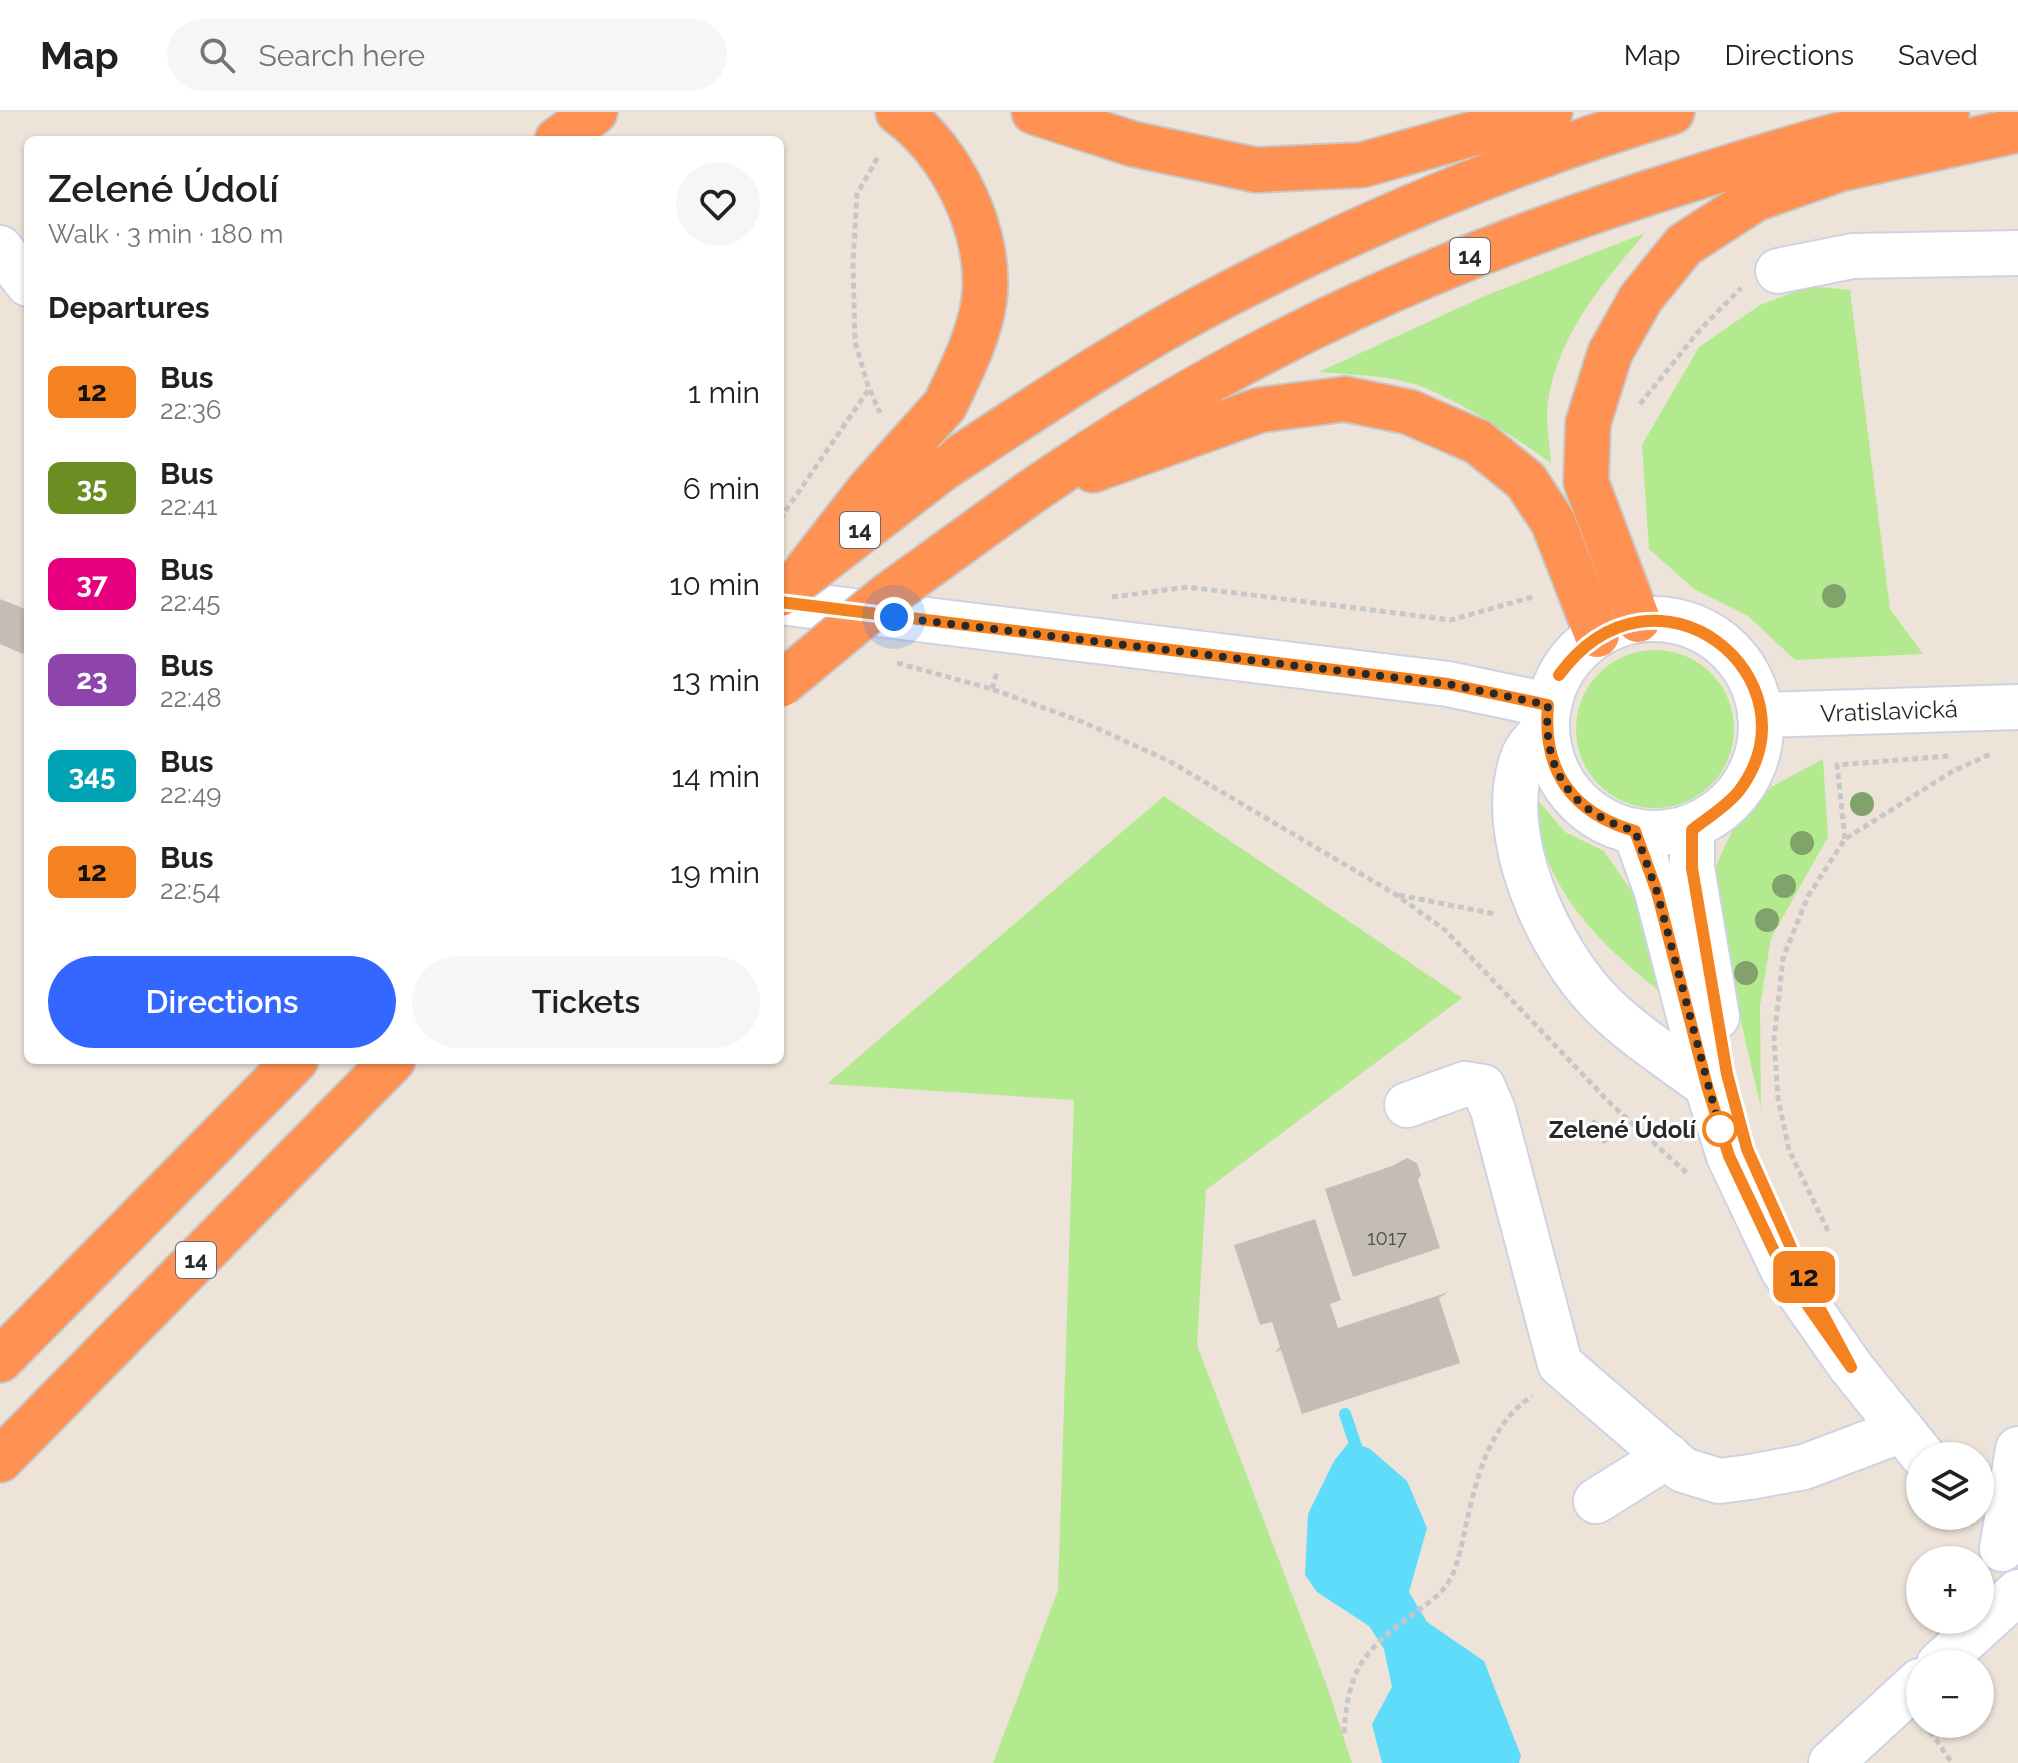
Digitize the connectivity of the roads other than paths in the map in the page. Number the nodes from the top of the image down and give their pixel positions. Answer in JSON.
{"nodes":[{"id":1,"x":595,"y":112,"type":"edge"},
{"id":2,"x":898,"y":112,"type":"edge"},
{"id":3,"x":1034,"y":112,"type":"edge"},
{"id":4,"x":1550,"y":112,"type":"edge"},
{"id":5,"x":1672,"y":112,"type":"edge"},
{"id":6,"x":1947,"y":112,"type":"edge"},
{"id":7,"x":2018,"y":130,"type":"edge"},
{"id":8,"x":562,"y":136,"type":"edge"},
{"id":9,"x":0,"y":248,"type":"edge"},
{"id":10,"x":2018,"y":253,"type":"edge"},
{"id":11,"x":1778,"y":271,"type":"road end"},
{"id":12,"x":24,"y":279,"type":"edge"},
{"id":13,"x":1031,"y":492,"type":"junction"},
{"id":14,"x":788,"y":589,"type":"edge"},
{"id":15,"x":1638,"y":620,"type":"junction"},
{"id":16,"x":1597,"y":635,"type":"junction"},
{"id":17,"x":784,"y":682,"type":"edge"},
{"id":18,"x":2018,"y":707,"type":"edge"},
{"id":19,"x":1547,"y":715,"type":"junction"},
{"id":20,"x":1760,"y":715,"type":"junction"},
{"id":21,"x":1692,"y":830,"type":"junction"},
{"id":22,"x":1635,"y":831,"type":"junction"},
{"id":23,"x":292,"y":1064,"type":"edge"},
{"id":24,"x":389,"y":1064,"type":"edge"},
{"id":25,"x":1707,"y":1086,"type":"junction"},
{"id":26,"x":1407,"y":1105,"type":"dead end"},
{"id":27,"x":0,"y":1360,"type":"edge"},
{"id":28,"x":1851,"y":1367,"type":"junction"},
{"id":29,"x":1912,"y":1442,"type":"edge"},
{"id":30,"x":1906,"y":1445,"type":"edge"},
{"id":31,"x":2018,"y":1449,"type":"edge"},
{"id":32,"x":1668,"y":1456,"type":"junction"},
{"id":33,"x":0,"y":1460,"type":"edge"},
{"id":34,"x":1596,"y":1501,"type":"dead end"},
{"id":35,"x":1985,"y":1530,"type":"edge"},
{"id":36,"x":2010,"y":1559,"type":"edge"},
{"id":37,"x":2018,"y":1592,"type":"edge"},
{"id":38,"x":1954,"y":1650,"type":"edge"},
{"id":39,"x":1906,"y":1694,"type":"edge"},
{"id":40,"x":1831,"y":1763,"type":"edge"}],
"edges":[{"from":1,"to":8,"type":"highway"},
{"from":2,"to":14,"type":"highway","bridge":true},
{"from":3,"to":4,"type":"highway"},
{"from":5,"to":14,"type":"highway","number":"14","bridge":true},
{"from":6,"to":13,"type":"highway","number":"14"},
{"from":7,"to":15,"type":"highway"},
{"from":9,"to":12,"type":"street"},
{"from":10,"to":11,"type":"street"},
{"from":13,"to":16,"type":"highway"},
{"from":13,"to":17,"type":"highway","number":"14","bridge":true},
{"from":14,"to":19,"type":"street"},
{"from":15,"to":16,"type":"street"},
{"from":15,"to":20,"type":"street"},
{"from":16,"to":19,"type":"street"},
{"from":18,"to":20,"type":"street","name":"Vratislavická"},
{"from":19,"to":22,"type":"street"},
{"from":19,"to":25,"type":"street"},
{"from":20,"to":21,"type":"street"},
{"from":21,"to":22,"type":"street"},
{"from":21,"to":28,"type":"street"},
{"from":22,"to":25,"type":"street"},
{"from":23,"to":27,"type":"highway"},
{"from":24,"to":33,"type":"highway","number":"14"},
{"from":25,"to":28,"type":"street"},
{"from":26,"to":32,"type":"street"},
{"from":28,"to":29,"type":"street"},
{"from":30,"to":32,"type":"street"},
{"from":31,"to":36,"type":"street"},
{"from":32,"to":34,"type":"street"},
{"from":35,"to":36,"type":"street"},
{"from":37,"to":38,"type":"street"},
{"from":39,"to":40,"type":"street"}]}
